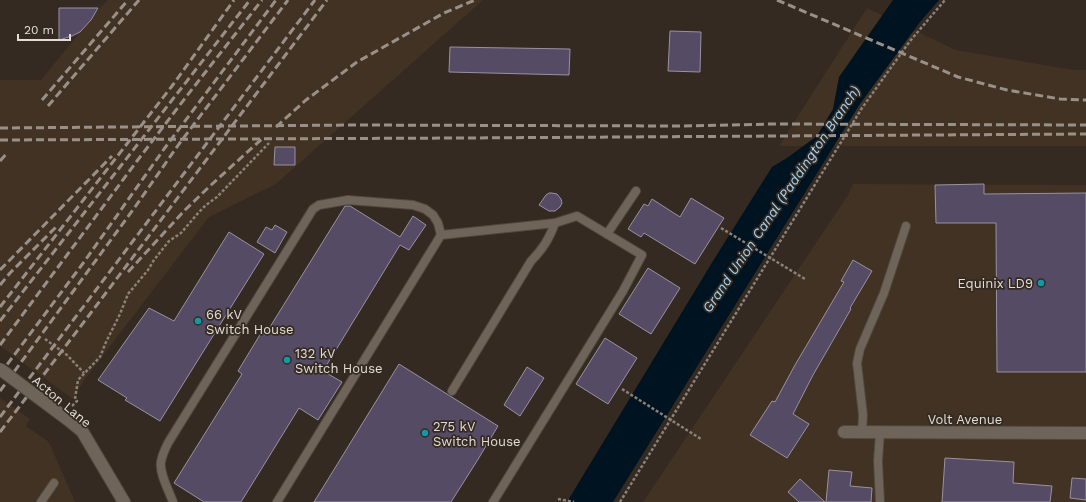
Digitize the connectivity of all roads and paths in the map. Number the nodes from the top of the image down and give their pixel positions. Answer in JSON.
{"nodes":[{"id":1,"x":945,"y":0,"type":"edge"},
{"id":2,"x":269,"y":143,"type":"dead end"},
{"id":3,"x":636,"y":191,"type":"dead end"},
{"id":4,"x":555,"y":223,"type":"junction"},
{"id":5,"x":906,"y":226,"type":"dead end"},
{"id":6,"x":721,"y":228,"type":"dead end"},
{"id":7,"x":607,"y":234,"type":"junction"},
{"id":8,"x":441,"y":235,"type":"junction"},
{"id":9,"x":805,"y":279,"type":"dead end"},
{"id":10,"x":45,"y":339,"type":"dead end"},
{"id":11,"x":0,"y":369,"type":"edge"},
{"id":12,"x":84,"y":373,"type":"junction"},
{"id":13,"x":622,"y":388,"type":"dead end"},
{"id":14,"x":452,"y":391,"type":"dead end"},
{"id":15,"x":71,"y":408,"type":"dead end"},
{"id":16,"x":844,"y":432,"type":"dead end"},
{"id":17,"x":862,"y":432,"type":"junction"},
{"id":18,"x":880,"y":432,"type":"junction"},
{"id":19,"x":1086,"y":433,"type":"edge"},
{"id":20,"x":701,"y":439,"type":"dead end"},
{"id":21,"x":54,"y":483,"type":"dead end"},
{"id":22,"x":558,"y":499,"type":"dead end"},
{"id":23,"x":41,"y":502,"type":"edge"},
{"id":24,"x":124,"y":502,"type":"edge"},
{"id":25,"x":173,"y":502,"type":"edge"},
{"id":26,"x":277,"y":502,"type":"edge"},
{"id":27,"x":493,"y":502,"type":"edge"},
{"id":28,"x":574,"y":502,"type":"edge"},
{"id":29,"x":620,"y":502,"type":"edge"},
{"id":30,"x":880,"y":502,"type":"edge"}],
"edges":[{"from":1,"to":29,"type":"path"},
{"from":2,"to":12,"type":"path"},
{"from":3,"to":7,"type":"lane"},
{"from":4,"to":7,"type":"lane"},
{"from":4,"to":8,"type":"lane"},
{"from":4,"to":14,"type":"lane"},
{"from":5,"to":17,"type":"lane"},
{"from":6,"to":9,"type":"path","bridge":true},
{"from":7,"to":27,"type":"lane"},
{"from":8,"to":25,"type":"lane"},
{"from":8,"to":26,"type":"lane"},
{"from":10,"to":12,"type":"path"},
{"from":11,"to":24,"type":"street","name":"Acton Lane","bridge":true},
{"from":12,"to":15,"type":"path"},
{"from":13,"to":20,"type":"path","bridge":true},
{"from":16,"to":17,"type":"street","name":"Volt Avenue"},
{"from":17,"to":18,"type":"street","name":"Volt Avenue"},
{"from":18,"to":19,"type":"street","name":"Volt Avenue"},
{"from":18,"to":30,"type":"lane"},
{"from":21,"to":23,"type":"lane"},
{"from":22,"to":28,"type":"path"}]}
